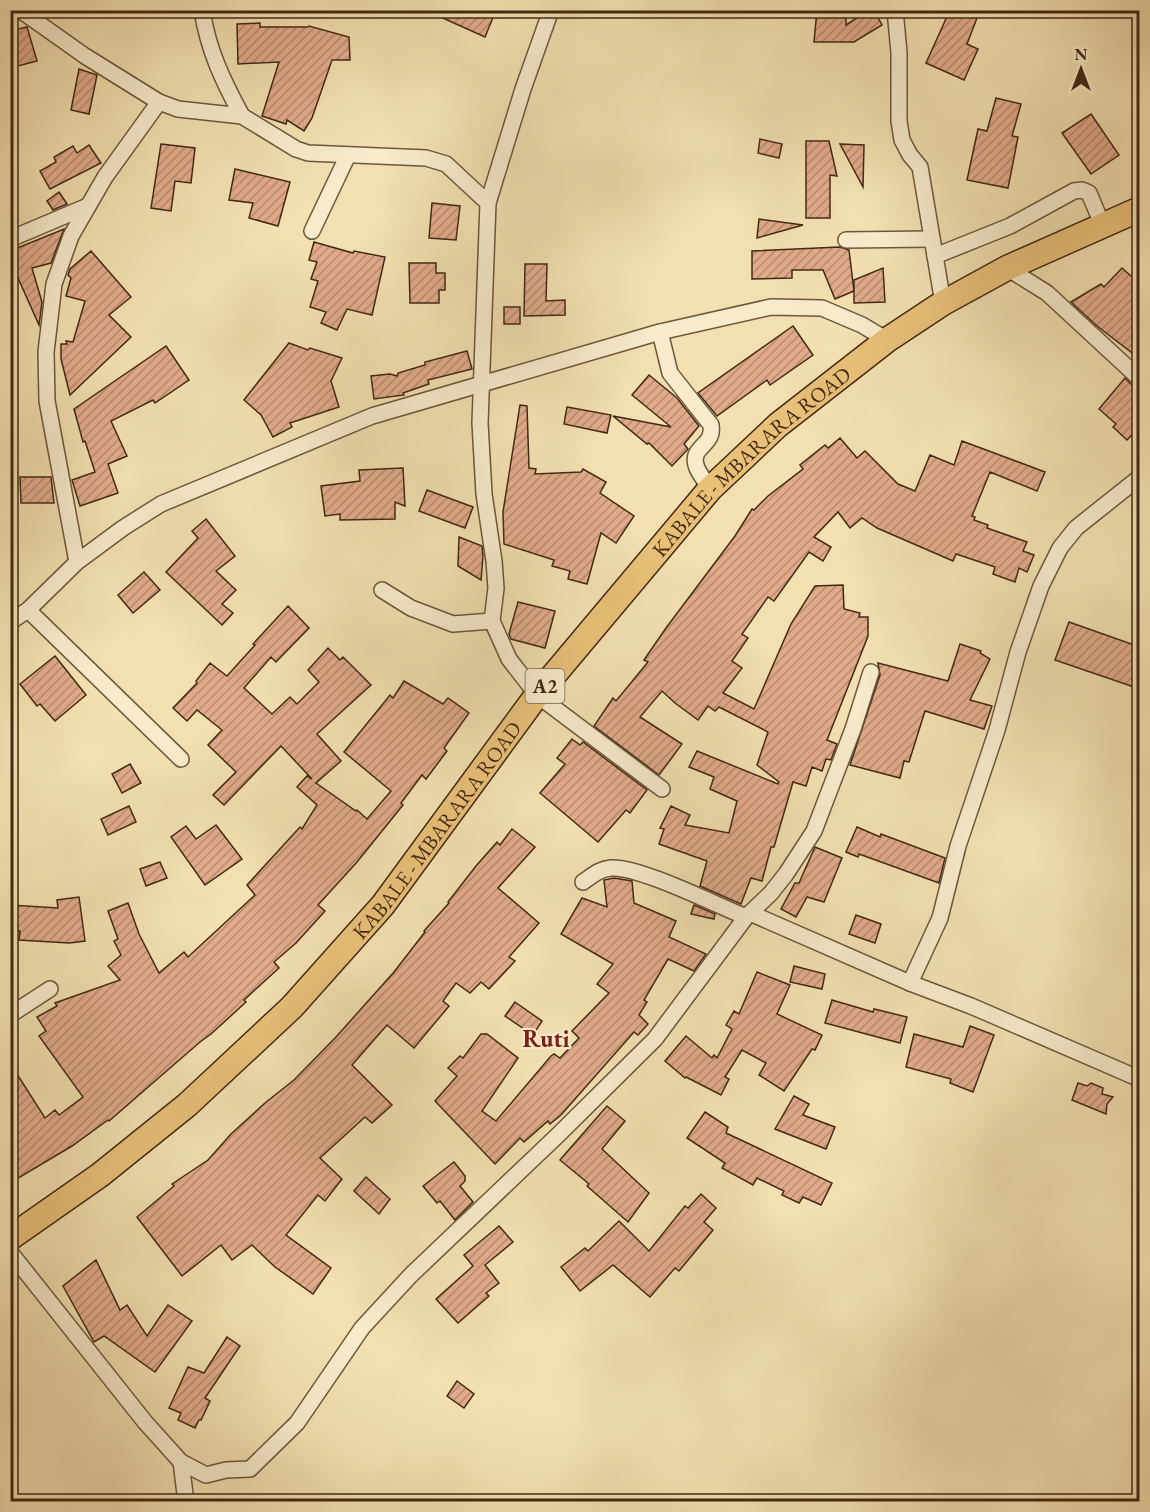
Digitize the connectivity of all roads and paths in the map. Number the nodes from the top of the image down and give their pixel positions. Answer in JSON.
{"nodes":[{"id":1,"x":20,"y":10,"type":"edge"},
{"id":2,"x":202,"y":10,"type":"edge"},
{"id":3,"x":550,"y":10,"type":"edge"},
{"id":4,"x":895,"y":10,"type":"edge"},
{"id":5,"x":159,"y":102,"type":"junction"},
{"id":6,"x":242,"y":116,"type":"junction"},
{"id":7,"x":348,"y":155,"type":"junction"},
{"id":8,"x":488,"y":203,"type":"junction"},
{"id":9,"x":88,"y":206,"type":"junction"},
{"id":10,"x":1140,"y":209,"type":"edge"},
{"id":11,"x":1102,"y":224,"type":"junction"},
{"id":12,"x":312,"y":231,"type":"dead end"},
{"id":13,"x":10,"y":239,"type":"edge"},
{"id":14,"x":932,"y":239,"type":"junction"},
{"id":15,"x":846,"y":240,"type":"dead end"},
{"id":16,"x":935,"y":256,"type":"junction"},
{"id":17,"x":1007,"y":268,"type":"junction"},
{"id":18,"x":944,"y":303,"type":"junction"},
{"id":19,"x":660,"y":332,"type":"junction"},
{"id":20,"x":887,"y":339,"type":"junction"},
{"id":21,"x":1140,"y":379,"type":"edge"},
{"id":22,"x":482,"y":385,"type":"junction"},
{"id":23,"x":1140,"y":477,"type":"edge"},
{"id":24,"x":710,"y":489,"type":"junction"},
{"id":25,"x":77,"y":562,"type":"junction"},
{"id":26,"x":382,"y":590,"type":"dead end"},
{"id":27,"x":28,"y":610,"type":"junction"},
{"id":28,"x":492,"y":621,"type":"junction"},
{"id":29,"x":10,"y":622,"type":"edge"},
{"id":30,"x":871,"y":672,"type":"dead end"},
{"id":31,"x":537,"y":695,"type":"junction"},
{"id":32,"x":181,"y":759,"type":"dead end"},
{"id":33,"x":662,"y":789,"type":"dead end"},
{"id":34,"x":583,"y":882,"type":"dead end"},
{"id":35,"x":748,"y":915,"type":"junction"},
{"id":36,"x":910,"y":983,"type":"junction"},
{"id":37,"x":50,"y":989,"type":"dead end"},
{"id":38,"x":10,"y":1015,"type":"edge"},
{"id":39,"x":1140,"y":1079,"type":"edge"},
{"id":40,"x":10,"y":1238,"type":"edge"},
{"id":41,"x":10,"y":1252,"type":"edge"},
{"id":42,"x":181,"y":1462,"type":"junction"},
{"id":43,"x":186,"y":1502,"type":"edge"}],
"edges":[{"from":1,"to":5,"type":"street"},
{"from":2,"to":6,"type":"street"},
{"from":3,"to":8,"type":"street"},
{"from":4,"to":14,"type":"street"},
{"from":5,"to":6,"type":"street"},
{"from":5,"to":9,"type":"street"},
{"from":6,"to":7,"type":"street"},
{"from":7,"to":8,"type":"street"},
{"from":7,"to":12,"type":"street"},
{"from":8,"to":22,"type":"street"},
{"from":9,"to":13,"type":"street"},
{"from":9,"to":25,"type":"street"},
{"from":10,"to":11,"type":"main road","name":"KABALE - MBARARA ROAD","number":"A2"},
{"from":11,"to":16,"type":"street"},
{"from":11,"to":17,"type":"main road","name":"KABALE - MBARARA ROAD","number":"A2"},
{"from":14,"to":15,"type":"street"},
{"from":14,"to":16,"type":"street"},
{"from":16,"to":18,"type":"street"},
{"from":17,"to":18,"type":"main road","name":"KABALE - MBARARA ROAD","number":"A2"},
{"from":17,"to":21,"type":"street"},
{"from":18,"to":20,"type":"main road","name":"KABALE - MBARARA ROAD","number":"A2"},
{"from":19,"to":20,"type":"street"},
{"from":19,"to":22,"type":"street"},
{"from":19,"to":24,"type":"street"},
{"from":20,"to":24,"type":"main road","name":"KABALE - MBARARA ROAD","number":"A2"},
{"from":22,"to":25,"type":"street"},
{"from":22,"to":28,"type":"street"},
{"from":23,"to":36,"type":"street"},
{"from":24,"to":31,"type":"main road","name":"KABALE - MBARARA ROAD","number":"A2"},
{"from":25,"to":27,"type":"street"},
{"from":26,"to":28,"type":"street"},
{"from":27,"to":29,"type":"street"},
{"from":27,"to":32,"type":"street"},
{"from":28,"to":31,"type":"street"},
{"from":30,"to":35,"type":"street"},
{"from":31,"to":33,"type":"street"},
{"from":31,"to":40,"type":"main road","name":"KABALE - MBARARA ROAD","number":"A2"},
{"from":34,"to":35,"type":"street"},
{"from":35,"to":36,"type":"street"},
{"from":35,"to":42,"type":"street"},
{"from":36,"to":39,"type":"street"},
{"from":37,"to":38,"type":"street"},
{"from":41,"to":42,"type":"street"},
{"from":42,"to":43,"type":"street"}]}
